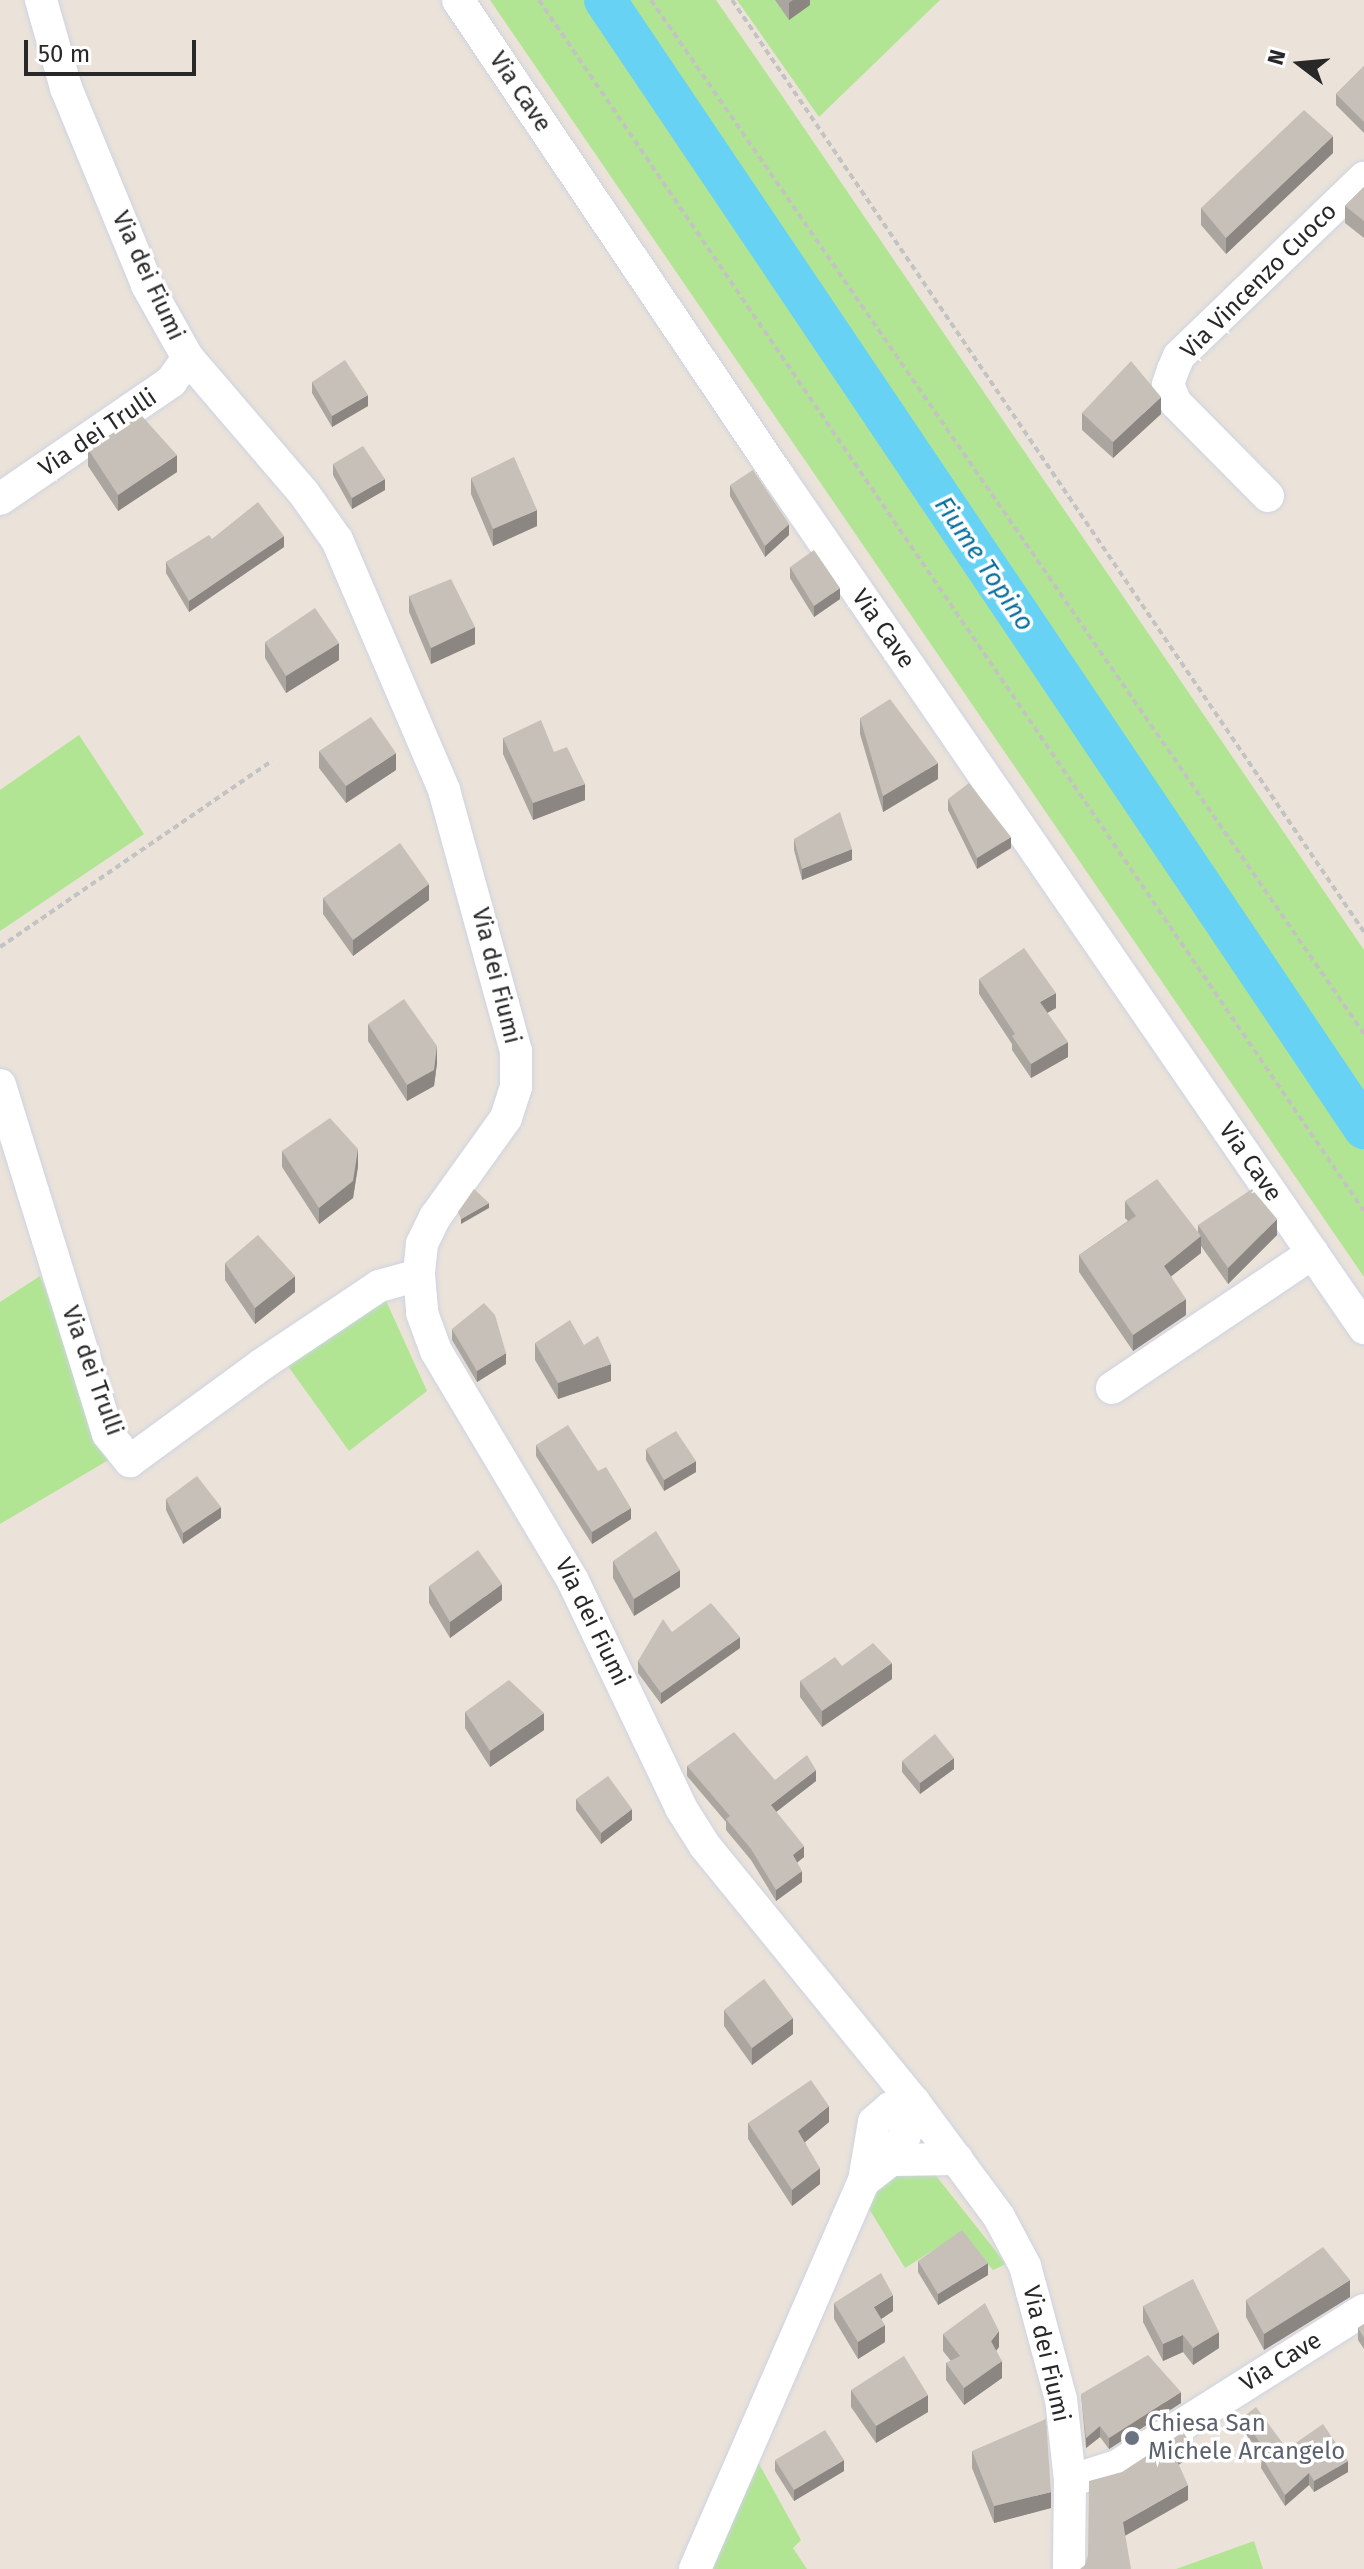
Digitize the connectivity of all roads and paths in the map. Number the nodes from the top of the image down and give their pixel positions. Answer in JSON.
{"nodes":[{"id":1,"x":41,"y":0,"type":"edge"},
{"id":2,"x":458,"y":0,"type":"edge"},
{"id":3,"x":539,"y":0,"type":"edge"},
{"id":4,"x":651,"y":0,"type":"edge"},
{"id":5,"x":732,"y":0,"type":"edge"},
{"id":6,"x":1364,"y":178,"type":"edge"},
{"id":7,"x":188,"y":358,"type":"junction"},
{"id":8,"x":1268,"y":496,"type":"dead end"},
{"id":9,"x":0,"y":499,"type":"edge"},
{"id":10,"x":272,"y":761,"type":"dead end"},
{"id":11,"x":1364,"y":932,"type":"edge"},
{"id":12,"x":0,"y":947,"type":"edge"},
{"id":13,"x":1364,"y":1034,"type":"edge"},
{"id":14,"x":0,"y":1085,"type":"edge"},
{"id":15,"x":1364,"y":1211,"type":"edge"},
{"id":16,"x":1313,"y":1253,"type":"junction"},
{"id":17,"x":419,"y":1275,"type":"junction"},
{"id":18,"x":1364,"y":1328,"type":"edge"},
{"id":19,"x":1112,"y":1388,"type":"dead end"},
{"id":20,"x":871,"y":2048,"type":"junction"},
{"id":21,"x":914,"y":2102,"type":"junction"},
{"id":22,"x":874,"y":2122,"type":"junction"},
{"id":23,"x":957,"y":2159,"type":"junction"},
{"id":24,"x":891,"y":2160,"type":"junction"},
{"id":25,"x":864,"y":2181,"type":"junction"},
{"id":26,"x":1364,"y":2310,"type":"edge"},
{"id":27,"x":1070,"y":2481,"type":"junction"},
{"id":28,"x":695,"y":2569,"type":"edge"},
{"id":29,"x":1069,"y":2569,"type":"edge"}],
"edges":[{"from":1,"to":7,"type":"street","name":"Via dei Fiumi"},
{"from":2,"to":16,"type":"street","name":"Via Cave"},
{"from":3,"to":15,"type":"path"},
{"from":4,"to":13,"type":"path"},
{"from":5,"to":11,"type":"path"},
{"from":6,"to":8,"type":"street","name":"Via Vincenzo Cuoco"},
{"from":7,"to":9,"type":"street","name":"Via dei Trulli"},
{"from":7,"to":17,"type":"street","name":"Via dei Fiumi"},
{"from":10,"to":12,"type":"path"},
{"from":14,"to":17,"type":"street","name":"Via dei Trulli"},
{"from":16,"to":18,"type":"street","name":"Via Cave"},
{"from":16,"to":19,"type":"street"},
{"from":17,"to":20,"type":"street","name":"Via dei Fiumi"},
{"from":20,"to":21,"type":"street","name":"Via dei Fiumi"},
{"from":20,"to":22,"type":"street"},
{"from":21,"to":22,"type":"street"},
{"from":21,"to":23,"type":"street","name":"Via dei Fiumi"},
{"from":21,"to":24,"type":"street"},
{"from":22,"to":25,"type":"street"},
{"from":23,"to":24,"type":"street"},
{"from":23,"to":27,"type":"street","name":"Via dei Fiumi"},
{"from":24,"to":25,"type":"street"},
{"from":25,"to":28,"type":"street"},
{"from":26,"to":27,"type":"street","name":"Via Cave"},
{"from":27,"to":29,"type":"street","name":"Via dei Fiumi"}]}
